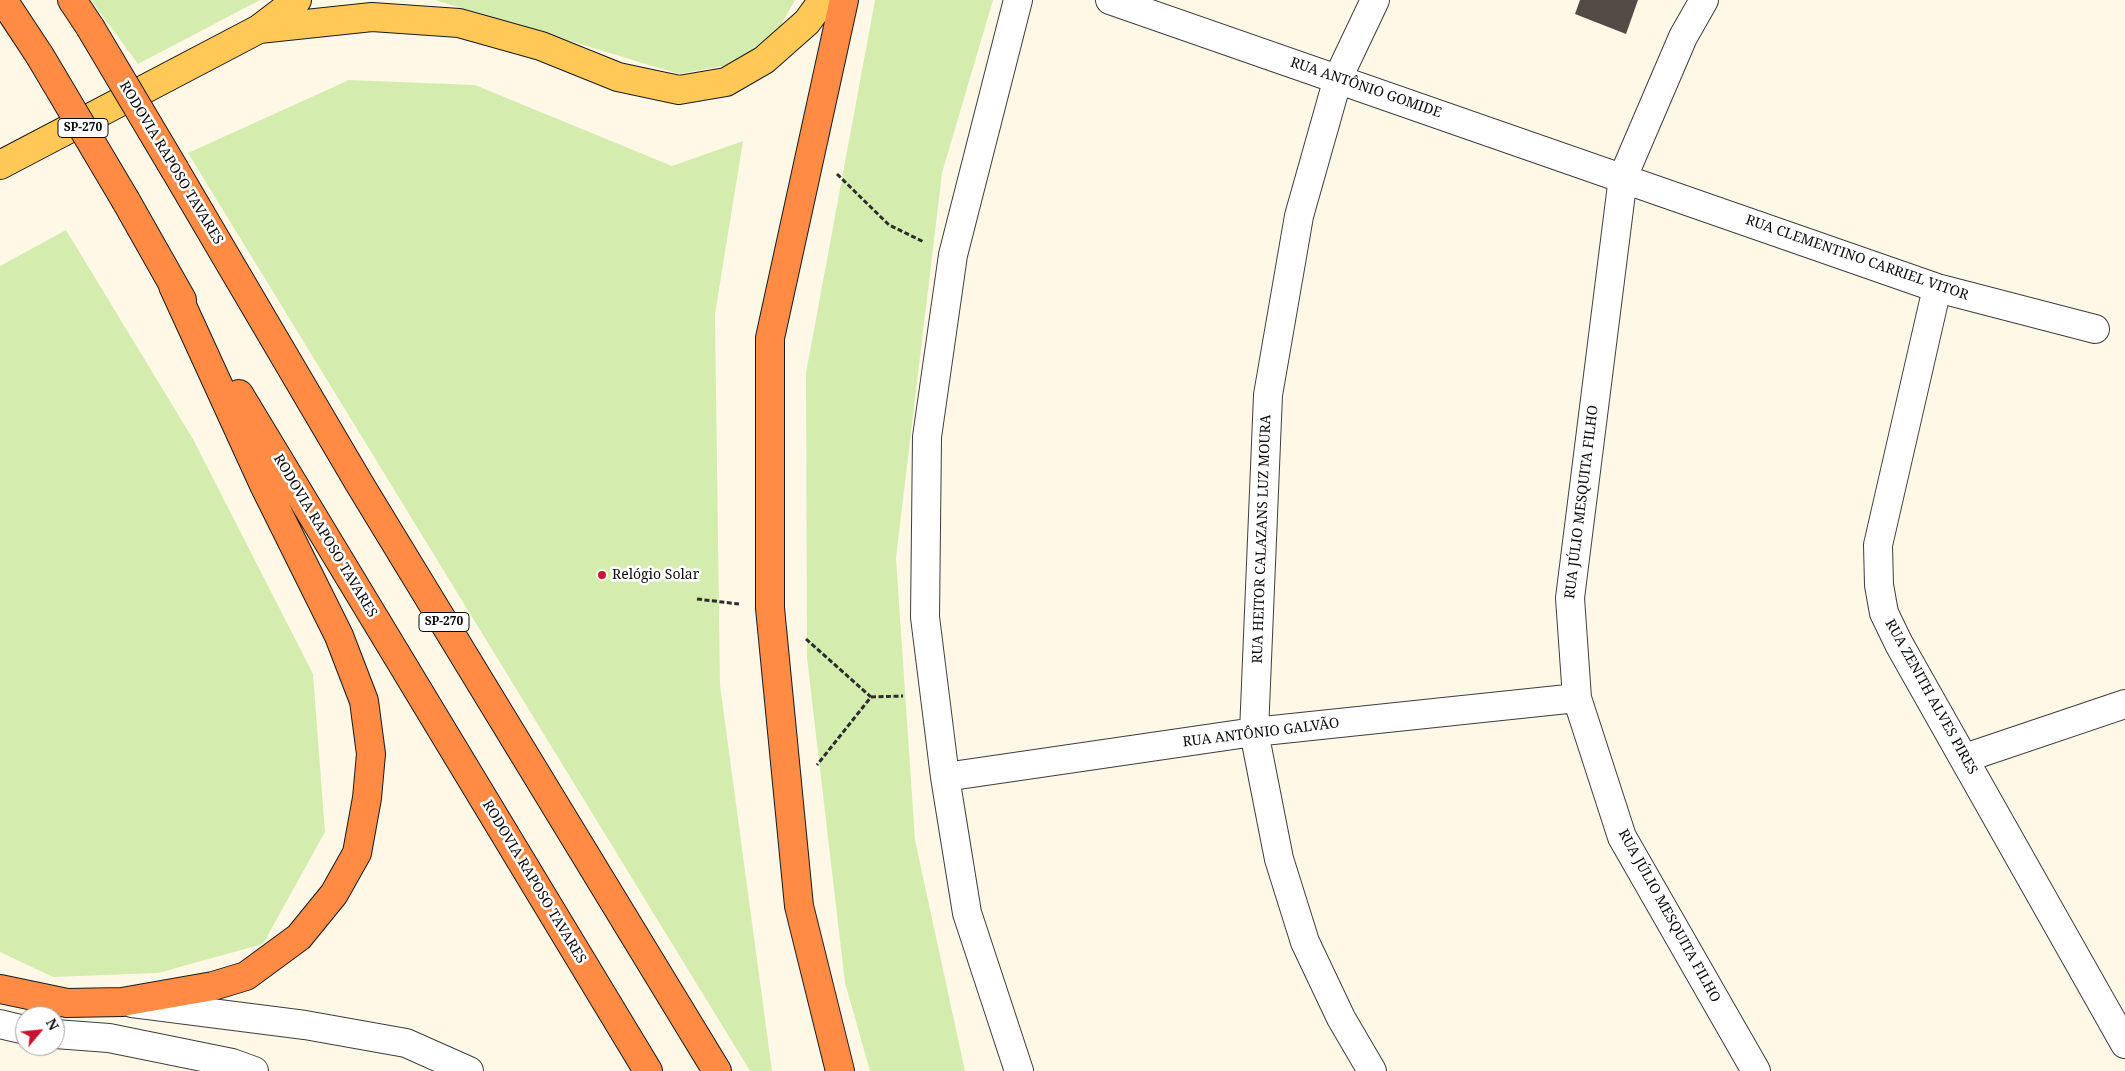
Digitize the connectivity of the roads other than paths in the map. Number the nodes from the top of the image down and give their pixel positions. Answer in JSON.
{"nodes":[{"id":1,"x":3,"y":0,"type":"edge"},
{"id":2,"x":72,"y":0,"type":"edge"},
{"id":3,"x":297,"y":0,"type":"edge"},
{"id":4,"x":823,"y":0,"type":"edge"},
{"id":5,"x":844,"y":0,"type":"edge"},
{"id":6,"x":1018,"y":0,"type":"edge"},
{"id":7,"x":1110,"y":0,"type":"edge"},
{"id":8,"x":1375,"y":0,"type":"edge"},
{"id":9,"x":1704,"y":0,"type":"edge"},
{"id":10,"x":259,"y":29,"type":"junction"},
{"id":11,"x":1338,"y":78,"type":"junction"},
{"id":12,"x":0,"y":165,"type":"edge"},
{"id":13,"x":1623,"y":177,"type":"junction"},
{"id":14,"x":173,"y":286,"type":"junction"},
{"id":15,"x":1937,"y":288,"type":"junction"},
{"id":16,"x":2095,"y":330,"type":"dead end"},
{"id":17,"x":1577,"y":698,"type":"junction"},
{"id":18,"x":2125,"y":704,"type":"edge"},
{"id":19,"x":1254,"y":732,"type":"junction"},
{"id":20,"x":1965,"y":758,"type":"junction"},
{"id":21,"x":945,"y":777,"type":"junction"},
{"id":22,"x":0,"y":988,"type":"edge"},
{"id":23,"x":122,"y":1002,"type":"junction"},
{"id":24,"x":0,"y":1024,"type":"edge"},
{"id":25,"x":15,"y":1028,"type":"edge"},
{"id":26,"x":65,"y":1035,"type":"edge"},
{"id":27,"x":2125,"y":1044,"type":"edge"},
{"id":28,"x":254,"y":1071,"type":"edge"},
{"id":29,"x":469,"y":1071,"type":"edge"},
{"id":30,"x":648,"y":1071,"type":"edge"},
{"id":31,"x":717,"y":1071,"type":"edge"},
{"id":32,"x":840,"y":1071,"type":"edge"},
{"id":33,"x":1019,"y":1071,"type":"edge"},
{"id":34,"x":1372,"y":1071,"type":"edge"},
{"id":35,"x":1756,"y":1071,"type":"edge"}],
"edges":[{"from":1,"to":14,"type":"highway","name":"RODOVIA RAPOSO TAVARES","number":"SP-270","bridge":true},
{"from":2,"to":31,"type":"highway","name":"RODOVIA RAPOSO TAVARES","number":"SP-270","bridge":true},
{"from":3,"to":10,"type":"main road"},
{"from":4,"to":10,"type":"main road"},
{"from":5,"to":32,"type":"highway"},
{"from":6,"to":21,"type":"street"},
{"from":7,"to":11,"type":"street","name":"RUA ANTÔNIO GOMIDE"},
{"from":8,"to":11,"type":"street","name":"RUA HEITOR CALAZANS LUZ MOURA"},
{"from":9,"to":13,"type":"street","name":"RUA JÚLIO MESQUITA FILHO"},
{"from":10,"to":12,"type":"main road"},
{"from":11,"to":13,"type":"street","name":"RUA ANTÔNIO GOMIDE"},
{"from":11,"to":19,"type":"street","name":"RUA HEITOR CALAZANS LUZ MOURA"},
{"from":13,"to":15,"type":"street","name":"RUA CLEMENTINO CARRIEL VITOR"},
{"from":13,"to":17,"type":"street","name":"RUA JÚLIO MESQUITA FILHO"},
{"from":14,"to":23,"type":"highway"},
{"from":14,"to":30,"type":"highway","name":"RODOVIA RAPOSO TAVARES","number":"SP-270"},
{"from":15,"to":16,"type":"street","name":"RUA CLEMENTINO CARRIEL VITOR"},
{"from":15,"to":20,"type":"street","name":"RUA ZENITH ALVES PIRES"},
{"from":17,"to":19,"type":"street","name":"RUA ANTÔNIO GALVÃO"},
{"from":17,"to":35,"type":"street","name":"RUA JÚLIO MESQUITA FILHO"},
{"from":18,"to":20,"type":"street"},
{"from":19,"to":21,"type":"street","name":"RUA ANTÔNIO GALVÃO"},
{"from":19,"to":34,"type":"street","name":"RUA HEITOR CALAZANS LUZ MOURA"},
{"from":20,"to":27,"type":"street","name":"RUA ZENITH ALVES PIRES"},
{"from":21,"to":33,"type":"street"},
{"from":22,"to":23,"type":"highway"},
{"from":23,"to":29,"type":"street"},
{"from":24,"to":25,"type":"street"},
{"from":26,"to":28,"type":"street"}]}
